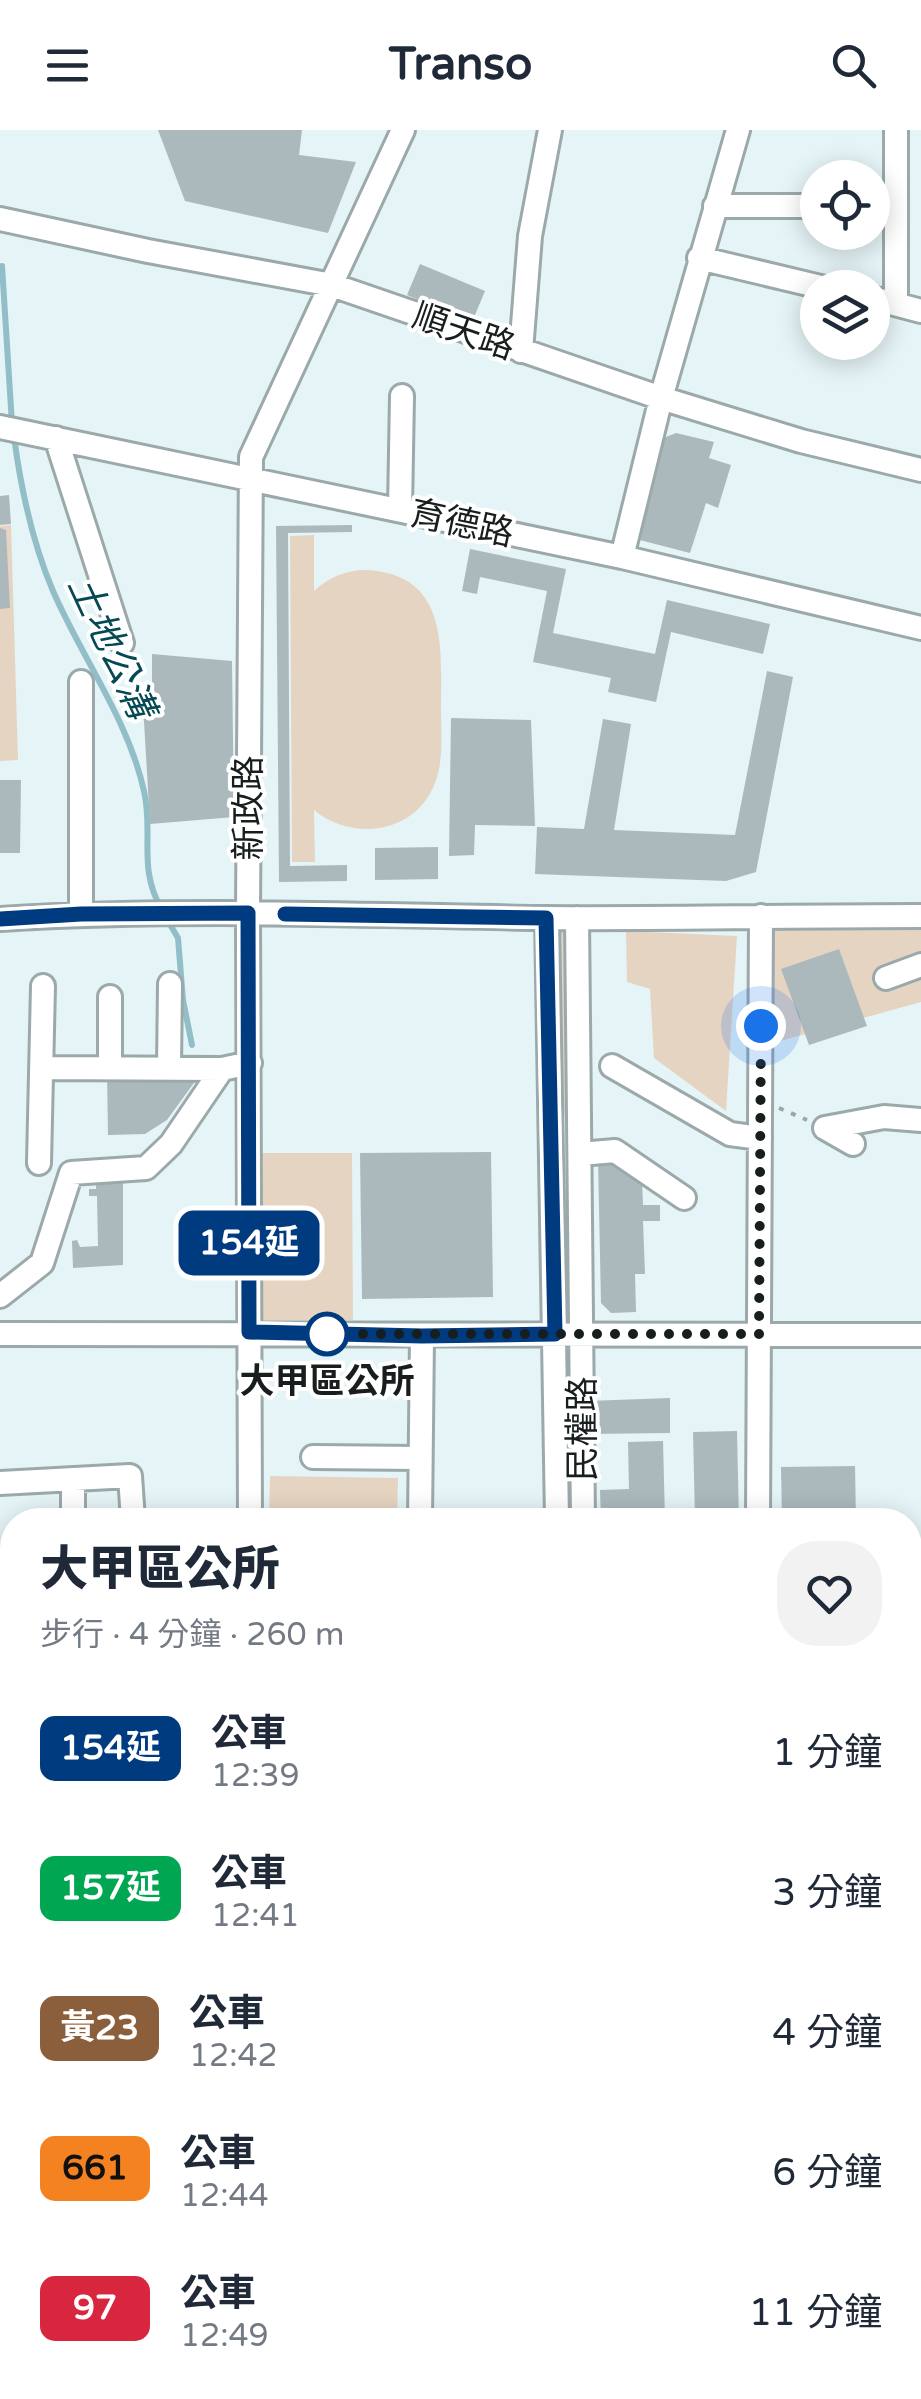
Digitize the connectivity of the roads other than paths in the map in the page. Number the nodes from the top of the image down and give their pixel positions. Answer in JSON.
{"nodes":[{"id":1,"x":403,"y":130,"type":"edge"},
{"id":2,"x":550,"y":130,"type":"edge"},
{"id":3,"x":738,"y":130,"type":"edge"},
{"id":4,"x":896,"y":130,"type":"edge"},
{"id":5,"x":890,"y":168,"type":"edge"},
{"id":6,"x":715,"y":206,"type":"junction"},
{"id":7,"x":800,"y":206,"type":"edge"},
{"id":8,"x":0,"y":218,"type":"edge"},
{"id":9,"x":700,"y":258,"type":"junction"},
{"id":10,"x":800,"y":282,"type":"edge"},
{"id":11,"x":332,"y":285,"type":"junction"},
{"id":12,"x":890,"y":302,"type":"edge"},
{"id":13,"x":921,"y":310,"type":"edge"},
{"id":14,"x":521,"y":351,"type":"junction"},
{"id":15,"x":402,"y":396,"type":"dead end"},
{"id":16,"x":661,"y":398,"type":"junction"},
{"id":17,"x":0,"y":427,"type":"edge"},
{"id":18,"x":56,"y":438,"type":"junction"},
{"id":19,"x":921,"y":470,"type":"edge"},
{"id":20,"x":249,"y":478,"type":"junction"},
{"id":21,"x":400,"y":509,"type":"junction"},
{"id":22,"x":622,"y":556,"type":"junction"},
{"id":23,"x":921,"y":628,"type":"edge"},
{"id":24,"x":122,"y":644,"type":"dead end"},
{"id":25,"x":80,"y":682,"type":"dead end"},
{"id":26,"x":248,"y":913,"type":"junction"},
{"id":27,"x":81,"y":914,"type":"junction"},
{"id":28,"x":762,"y":916,"type":"junction"},
{"id":29,"x":546,"y":918,"type":"junction"},
{"id":30,"x":577,"y":918,"type":"junction"},
{"id":31,"x":0,"y":919,"type":"edge"},
{"id":32,"x":918,"y":919,"type":"edge"},
{"id":33,"x":921,"y":965,"type":"edge"},
{"id":34,"x":886,"y":978,"type":"dead end"},
{"id":35,"x":170,"y":984,"type":"dead end"},
{"id":36,"x":44,"y":986,"type":"dead end"},
{"id":37,"x":110,"y":997,"type":"dead end"},
{"id":38,"x":250,"y":1063,"type":"junction"},
{"id":39,"x":612,"y":1066,"type":"dead end"},
{"id":40,"x":43,"y":1068,"type":"junction"},
{"id":41,"x":110,"y":1068,"type":"junction"},
{"id":42,"x":169,"y":1068,"type":"junction"},
{"id":43,"x":222,"y":1069,"type":"junction"},
{"id":44,"x":921,"y":1120,"type":"edge"},
{"id":45,"x":551,"y":1134,"type":"junction"},
{"id":46,"x":760,"y":1138,"type":"junction"},
{"id":47,"x":580,"y":1139,"type":"junction"},
{"id":48,"x":853,"y":1144,"type":"dead end"},
{"id":49,"x":40,"y":1163,"type":"dead end"},
{"id":50,"x":684,"y":1198,"type":"dead end"},
{"id":51,"x":0,"y":1296,"type":"edge"},
{"id":52,"x":249,"y":1332,"type":"junction"},
{"id":53,"x":0,"y":1334,"type":"edge"},
{"id":54,"x":555,"y":1334,"type":"junction"},
{"id":55,"x":759,"y":1334,"type":"junction"},
{"id":56,"x":582,"y":1335,"type":"junction"},
{"id":57,"x":921,"y":1335,"type":"edge"},
{"id":58,"x":422,"y":1336,"type":"junction"},
{"id":59,"x":313,"y":1456,"type":"dead end"},
{"id":60,"x":420,"y":1458,"type":"junction"},
{"id":61,"x":73,"y":1479,"type":"junction"},
{"id":62,"x":0,"y":1483,"type":"edge"},
{"id":63,"x":72,"y":1508,"type":"edge"},
{"id":64,"x":132,"y":1508,"type":"edge"},
{"id":65,"x":250,"y":1508,"type":"edge"},
{"id":66,"x":420,"y":1508,"type":"edge"},
{"id":67,"x":557,"y":1508,"type":"edge"},
{"id":68,"x":583,"y":1508,"type":"edge"},
{"id":69,"x":758,"y":1508,"type":"edge"}],
"edges":[{"from":1,"to":11,"type":"street","name":"新政路"},
{"from":2,"to":14,"type":"street"},
{"from":3,"to":6,"type":"street"},
{"from":4,"to":5,"type":"street"},
{"from":6,"to":7,"type":"street"},
{"from":6,"to":9,"type":"street"},
{"from":8,"to":11,"type":"street","name":"順天路"},
{"from":9,"to":10,"type":"street"},
{"from":9,"to":16,"type":"street"},
{"from":11,"to":14,"type":"street","name":"順天路"},
{"from":11,"to":20,"type":"street","name":"新政路"},
{"from":12,"to":13,"type":"street"},
{"from":14,"to":16,"type":"street","name":"順天路"},
{"from":15,"to":21,"type":"street"},
{"from":16,"to":19,"type":"street","name":"順天路"},
{"from":16,"to":22,"type":"street"},
{"from":17,"to":18,"type":"street","name":"育德路"},
{"from":18,"to":20,"type":"street","name":"育德路"},
{"from":18,"to":24,"type":"street"},
{"from":20,"to":21,"type":"street","name":"育德路"},
{"from":20,"to":26,"type":"street","name":"新政路"},
{"from":21,"to":22,"type":"street","name":"育德路"},
{"from":22,"to":23,"type":"street","name":"育德路"},
{"from":25,"to":27,"type":"street"},
{"from":26,"to":27,"type":"street"},
{"from":26,"to":29,"type":"street"},
{"from":26,"to":38,"type":"street","name":"新政路"},
{"from":27,"to":31,"type":"street"},
{"from":28,"to":30,"type":"street"},
{"from":28,"to":32,"type":"street"},
{"from":28,"to":46,"type":"street"},
{"from":29,"to":30,"type":"street"},
{"from":29,"to":45,"type":"street","name":"民權路"},
{"from":30,"to":47,"type":"street","name":"民權路"},
{"from":33,"to":34,"type":"street"},
{"from":35,"to":42,"type":"street"},
{"from":36,"to":40,"type":"street"},
{"from":37,"to":41,"type":"street"},
{"from":38,"to":43,"type":"street"},
{"from":38,"to":52,"type":"street","name":"新政路"},
{"from":39,"to":46,"type":"street"},
{"from":40,"to":41,"type":"street"},
{"from":40,"to":49,"type":"street"},
{"from":41,"to":42,"type":"street"},
{"from":42,"to":43,"type":"street"},
{"from":43,"to":51,"type":"street"},
{"from":44,"to":48,"type":"street"},
{"from":45,"to":47,"type":"street"},
{"from":45,"to":54,"type":"street","name":"民權路"},
{"from":46,"to":55,"type":"street"},
{"from":47,"to":50,"type":"street"},
{"from":47,"to":56,"type":"street","name":"民權路"},
{"from":52,"to":53,"type":"street"},
{"from":52,"to":58,"type":"street"},
{"from":52,"to":65,"type":"street","name":"新政路"},
{"from":54,"to":56,"type":"street"},
{"from":54,"to":58,"type":"street"},
{"from":54,"to":67,"type":"street","name":"民權路"},
{"from":55,"to":56,"type":"street"},
{"from":55,"to":57,"type":"street"},
{"from":55,"to":69,"type":"street"},
{"from":56,"to":68,"type":"street","name":"民權路"},
{"from":58,"to":60,"type":"street"},
{"from":59,"to":60,"type":"street"},
{"from":60,"to":66,"type":"street"},
{"from":61,"to":62,"type":"street"},
{"from":61,"to":63,"type":"street"},
{"from":61,"to":64,"type":"street"}]}
